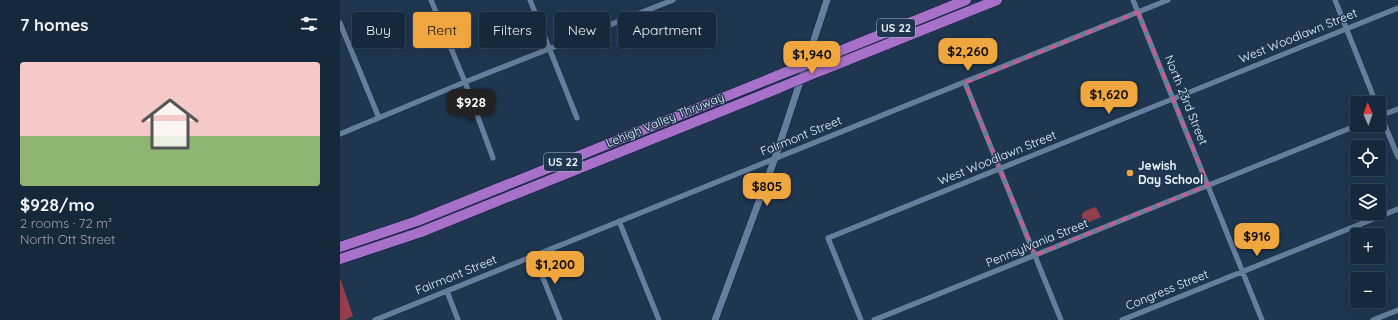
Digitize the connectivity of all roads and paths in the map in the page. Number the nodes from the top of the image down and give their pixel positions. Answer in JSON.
{"nodes":[{"id":1,"x":431,"y":0,"type":"edge"},
{"id":2,"x":530,"y":0,"type":"edge"},
{"id":3,"x":673,"y":0,"type":"edge"},
{"id":4,"x":827,"y":0,"type":"edge"},
{"id":5,"x":966,"y":0,"type":"edge"},
{"id":6,"x":998,"y":0,"type":"edge"},
{"id":7,"x":1133,"y":0,"type":"edge"},
{"id":8,"x":1168,"y":0,"type":"edge"},
{"id":9,"x":1335,"y":0,"type":"edge"},
{"id":10,"x":1398,"y":8,"type":"edge"},
{"id":11,"x":1138,"y":12,"type":"junction"},
{"id":12,"x":340,"y":23,"type":"edge"},
{"id":13,"x":1346,"y":29,"type":"junction"},
{"id":14,"x":550,"y":50,"type":"junction"},
{"id":15,"x":465,"y":82,"type":"junction"},
{"id":16,"x":965,"y":82,"type":"junction"},
{"id":17,"x":1373,"y":96,"type":"edge"},
{"id":18,"x":1174,"y":98,"type":"junction"},
{"id":19,"x":1398,"y":109,"type":"edge"},
{"id":20,"x":1386,"y":112,"type":"edge"},
{"id":21,"x":379,"y":118,"type":"junction"},
{"id":22,"x":577,"y":118,"type":"dead end"},
{"id":23,"x":1350,"y":128,"type":"edge"},
{"id":24,"x":1386,"y":129,"type":"edge"},
{"id":25,"x":340,"y":134,"type":"edge"},
{"id":26,"x":493,"y":158,"type":"dead end"},
{"id":27,"x":774,"y":158,"type":"junction"},
{"id":28,"x":1398,"y":158,"type":"edge"},
{"id":29,"x":1000,"y":168,"type":"junction"},
{"id":30,"x":1208,"y":185,"type":"junction"},
{"id":31,"x":1398,"y":209,"type":"edge"},
{"id":32,"x":619,"y":221,"type":"junction"},
{"id":33,"x":340,"y":247,"type":"edge"},
{"id":34,"x":1035,"y":255,"type":"junction"},
{"id":35,"x":534,"y":256,"type":"junction"},
{"id":36,"x":340,"y":259,"type":"edge"},
{"id":37,"x":1243,"y":271,"type":"junction"},
{"id":38,"x":447,"y":291,"type":"junction"},
{"id":39,"x":1398,"y":310,"type":"edge"},
{"id":40,"x":375,"y":320,"type":"edge"},
{"id":41,"x":458,"y":320,"type":"edge"},
{"id":42,"x":560,"y":320,"type":"edge"},
{"id":43,"x":659,"y":320,"type":"edge"},
{"id":44,"x":715,"y":320,"type":"edge"},
{"id":45,"x":861,"y":320,"type":"edge"},
{"id":46,"x":874,"y":320,"type":"edge"},
{"id":47,"x":1062,"y":320,"type":"edge"},
{"id":48,"x":1122,"y":320,"type":"edge"},
{"id":49,"x":1262,"y":320,"type":"edge"},
{"id":50,"x":1373,"y":320,"type":"edge"}],
"edges":[{"from":1,"to":15,"type":"street"},
{"from":2,"to":14,"type":"street"},
{"from":3,"to":14,"type":"street"},
{"from":4,"to":27,"type":"street"},
{"from":5,"to":33,"type":"highway","name":"Lehigh Valley Thruway","number":"US 22","bridge":true},
{"from":6,"to":36,"type":"highway","name":"Lehigh Valley Thruway","number":"US 22","bridge":true},
{"from":7,"to":11,"type":"street","name":"North 23rd Street"},
{"from":8,"to":11,"type":"street","name":"Fairmont Street"},
{"from":9,"to":13,"type":"street"},
{"from":10,"to":13,"type":"street","name":"West Woodlawn Street"},
{"from":11,"to":16,"type":"street","name":"Fairmont Street"},
{"from":11,"to":18,"type":"street","name":"North 23rd Street"},
{"from":12,"to":21,"type":"street"},
{"from":13,"to":17,"type":"street"},
{"from":13,"to":18,"type":"street","name":"West Woodlawn Street"},
{"from":14,"to":15,"type":"street"},
{"from":14,"to":22,"type":"street"},
{"from":15,"to":21,"type":"street"},
{"from":15,"to":26,"type":"street"},
{"from":16,"to":27,"type":"street","name":"Fairmont Street"},
{"from":16,"to":29,"type":"street"},
{"from":18,"to":29,"type":"street","name":"West Woodlawn Street"},
{"from":18,"to":30,"type":"street","name":"North 23rd Street"},
{"from":19,"to":20,"type":"street"},
{"from":21,"to":25,"type":"street"},
{"from":23,"to":30,"type":"street","name":"Pennsylvania Street"},
{"from":24,"to":28,"type":"street"},
{"from":27,"to":32,"type":"street","name":"Fairmont Street"},
{"from":27,"to":44,"type":"street"},
{"from":29,"to":34,"type":"street"},
{"from":29,"to":45,"type":"street","name":"West Woodlawn Street"},
{"from":30,"to":34,"type":"street","name":"Pennsylvania Street"},
{"from":30,"to":37,"type":"street","name":"North 23rd Street"},
{"from":31,"to":37,"type":"street","name":"Congress Street"},
{"from":32,"to":35,"type":"street","name":"Fairmont Street"},
{"from":32,"to":43,"type":"street"},
{"from":34,"to":46,"type":"street","name":"Pennsylvania Street"},
{"from":34,"to":47,"type":"street"},
{"from":35,"to":38,"type":"street","name":"Fairmont Street"},
{"from":35,"to":42,"type":"street"},
{"from":37,"to":48,"type":"street","name":"Congress Street"},
{"from":37,"to":49,"type":"street","name":"North 23rd Street"},
{"from":38,"to":40,"type":"street","name":"Fairmont Street"},
{"from":38,"to":41,"type":"street"},
{"from":39,"to":50,"type":"street"}]}
